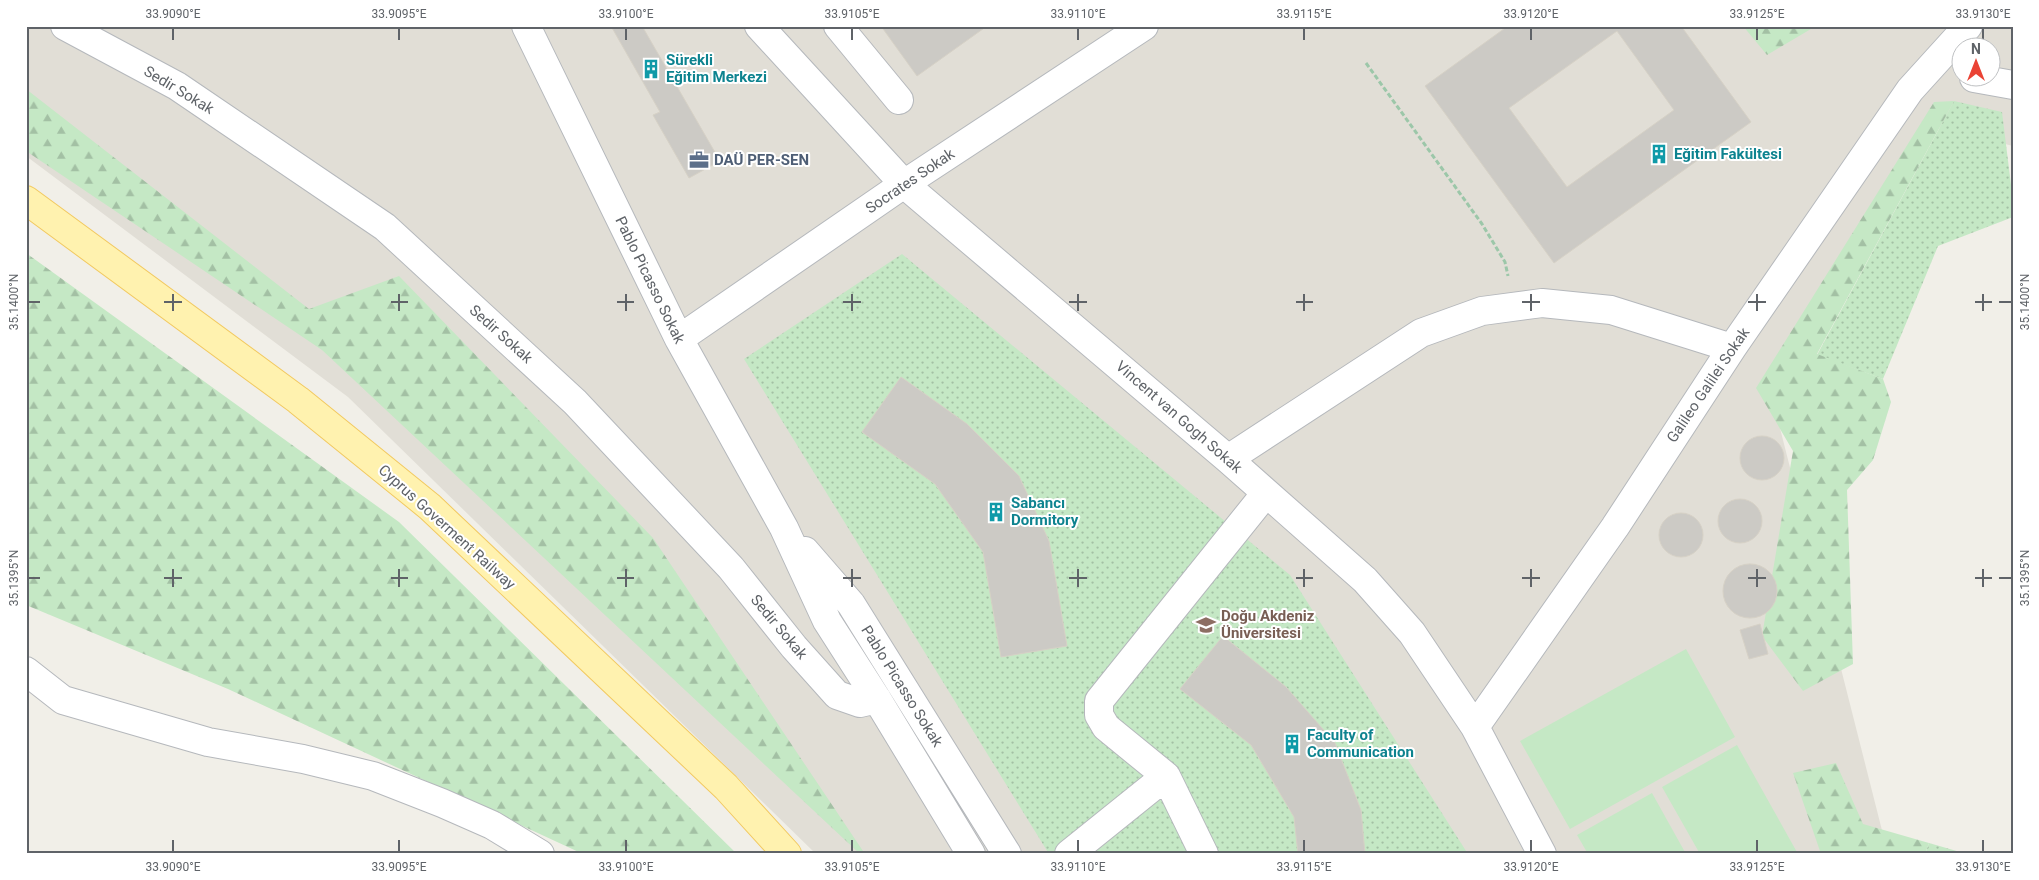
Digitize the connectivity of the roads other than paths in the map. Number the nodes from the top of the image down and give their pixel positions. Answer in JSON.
{"nodes":[{"id":1,"x":65,"y":26,"type":"edge"},
{"id":2,"x":526,"y":26,"type":"edge"},
{"id":3,"x":759,"y":26,"type":"edge"},
{"id":4,"x":838,"y":26,"type":"edge"},
{"id":5,"x":1144,"y":26,"type":"edge"},
{"id":6,"x":1968,"y":26,"type":"edge"},
{"id":7,"x":1927,"y":69,"type":"junction"},
{"id":8,"x":1952,"y":73,"type":"edge"},
{"id":9,"x":899,"y":100,"type":"dead end"},
{"id":10,"x":904,"y":184,"type":"junction"},
{"id":11,"x":26,"y":200,"type":"edge"},
{"id":12,"x":679,"y":339,"type":"junction"},
{"id":13,"x":1732,"y":348,"type":"junction"},
{"id":14,"x":1228,"y":459,"type":"junction"},
{"id":15,"x":1266,"y":493,"type":"junction"},
{"id":16,"x":784,"y":528,"type":"junction"},
{"id":17,"x":26,"y":671,"type":"edge"},
{"id":18,"x":26,"y":696,"type":"edge"},
{"id":19,"x":877,"y":699,"type":"junction"},
{"id":20,"x":63,"y":700,"type":"junction"},
{"id":21,"x":1475,"y":727,"type":"junction"},
{"id":22,"x":1166,"y":776,"type":"junction"},
{"id":23,"x":540,"y":854,"type":"edge"},
{"id":24,"x":788,"y":854,"type":"edge"},
{"id":25,"x":971,"y":854,"type":"edge"},
{"id":26,"x":1006,"y":854,"type":"edge"},
{"id":27,"x":1069,"y":854,"type":"edge"},
{"id":28,"x":1204,"y":854,"type":"edge"},
{"id":29,"x":1542,"y":854,"type":"edge"}],
"edges":[{"from":1,"to":19,"type":"street","name":"Sedir Sokak"},
{"from":2,"to":12,"type":"street","name":"Pablo Picasso Sokak"},
{"from":3,"to":10,"type":"street","name":"Vincent van Gogh Sokak"},
{"from":4,"to":9,"type":"street"},
{"from":5,"to":10,"type":"street","name":"Socrates Sokak"},
{"from":6,"to":7,"type":"street","name":"Galileo Galilei Sokak"},
{"from":7,"to":8,"type":"street"},
{"from":7,"to":13,"type":"street","name":"Galileo Galilei Sokak"},
{"from":10,"to":12,"type":"street","name":"Socrates Sokak"},
{"from":10,"to":14,"type":"street","name":"Vincent van Gogh Sokak"},
{"from":11,"to":24,"type":"main road","name":"Cyprus Goverment Railway"},
{"from":12,"to":16,"type":"street","name":"Pablo Picasso Sokak"},
{"from":13,"to":14,"type":"street"},
{"from":13,"to":21,"type":"street","name":"Galileo Galilei Sokak"},
{"from":14,"to":15,"type":"street","name":"Vincent van Gogh Sokak"},
{"from":15,"to":21,"type":"street","name":"Vincent van Gogh Sokak"},
{"from":15,"to":22,"type":"street"},
{"from":16,"to":19,"type":"street","name":"Pablo Picasso Sokak"},
{"from":16,"to":26,"type":"street","name":"Pablo Picasso Sokak"},
{"from":17,"to":20,"type":"street"},
{"from":18,"to":20,"type":"street"},
{"from":19,"to":25,"type":"street","name":"Pablo Picasso Sokak"},
{"from":20,"to":23,"type":"street"},
{"from":21,"to":29,"type":"street","name":"Vincent van Gogh Sokak"},
{"from":22,"to":27,"type":"street"},
{"from":22,"to":28,"type":"street"}]}
